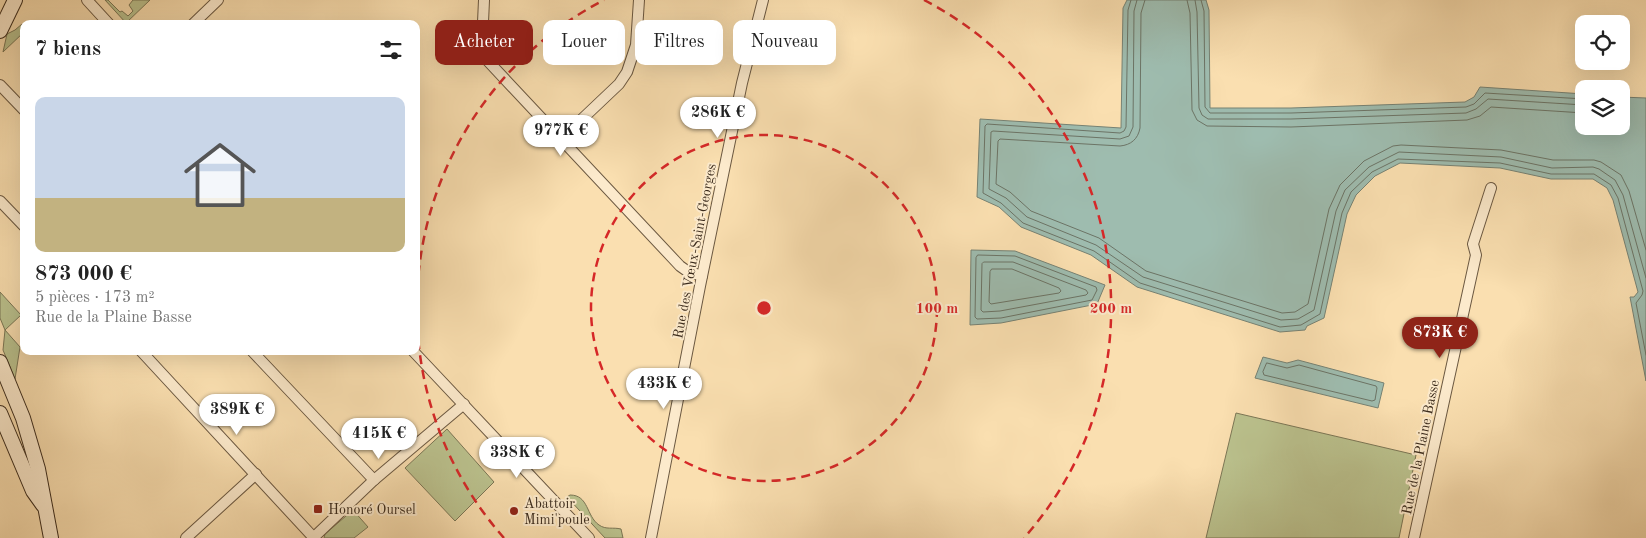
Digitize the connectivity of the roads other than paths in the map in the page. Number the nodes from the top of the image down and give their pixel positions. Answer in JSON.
{"nodes":[{"id":1,"x":14,"y":0,"type":"edge"},
{"id":2,"x":87,"y":0,"type":"edge"},
{"id":3,"x":218,"y":0,"type":"edge"},
{"id":4,"x":484,"y":0,"type":"edge"},
{"id":5,"x":639,"y":0,"type":"edge"},
{"id":6,"x":762,"y":0,"type":"edge"},
{"id":7,"x":105,"y":20,"type":"edge"},
{"id":8,"x":197,"y":20,"type":"edge"},
{"id":9,"x":0,"y":31,"type":"edge"},
{"id":10,"x":0,"y":85,"type":"edge"},
{"id":11,"x":20,"y":106,"type":"edge"},
{"id":12,"x":561,"y":139,"type":"junction"},
{"id":13,"x":1491,"y":188,"type":"dead end"},
{"id":14,"x":0,"y":201,"type":"edge"},
{"id":15,"x":20,"y":222,"type":"edge"},
{"id":16,"x":702,"y":276,"type":"junction"},
{"id":17,"x":145,"y":355,"type":"edge"},
{"id":18,"x":256,"y":355,"type":"edge"},
{"id":19,"x":417,"y":355,"type":"edge"},
{"id":20,"x":0,"y":362,"type":"edge"},
{"id":21,"x":464,"y":404,"type":"junction"},
{"id":22,"x":0,"y":413,"type":"edge"},
{"id":23,"x":256,"y":474,"type":"junction"},
{"id":24,"x":374,"y":480,"type":"junction"},
{"id":25,"x":44,"y":508,"type":"junction"},
{"id":26,"x":50,"y":538,"type":"edge"},
{"id":27,"x":186,"y":538,"type":"edge"},
{"id":28,"x":314,"y":538,"type":"edge"},
{"id":29,"x":589,"y":538,"type":"edge"},
{"id":30,"x":651,"y":538,"type":"edge"},
{"id":31,"x":1414,"y":538,"type":"edge"}],
"edges":[{"from":1,"to":9,"type":"main road"},
{"from":2,"to":7,"type":"street"},
{"from":3,"to":8,"type":"street"},
{"from":4,"to":12,"type":"street"},
{"from":5,"to":12,"type":"street"},
{"from":6,"to":16,"type":"street","name":"Rue des Vœux-Saint-Georges"},
{"from":10,"to":11,"type":"street"},
{"from":12,"to":16,"type":"street"},
{"from":13,"to":31,"type":"street","name":"Rue de la Plaine Basse"},
{"from":14,"to":15,"type":"street"},
{"from":16,"to":30,"type":"street","name":"Rue des Vœux-Saint-Georges"},
{"from":17,"to":23,"type":"street"},
{"from":18,"to":24,"type":"street"},
{"from":19,"to":21,"type":"street"},
{"from":20,"to":25,"type":"main road"},
{"from":21,"to":24,"type":"street"},
{"from":21,"to":29,"type":"street"},
{"from":22,"to":25,"type":"main road"},
{"from":23,"to":27,"type":"street"},
{"from":23,"to":28,"type":"street"},
{"from":24,"to":28,"type":"street"},
{"from":25,"to":26,"type":"main road"}]}
